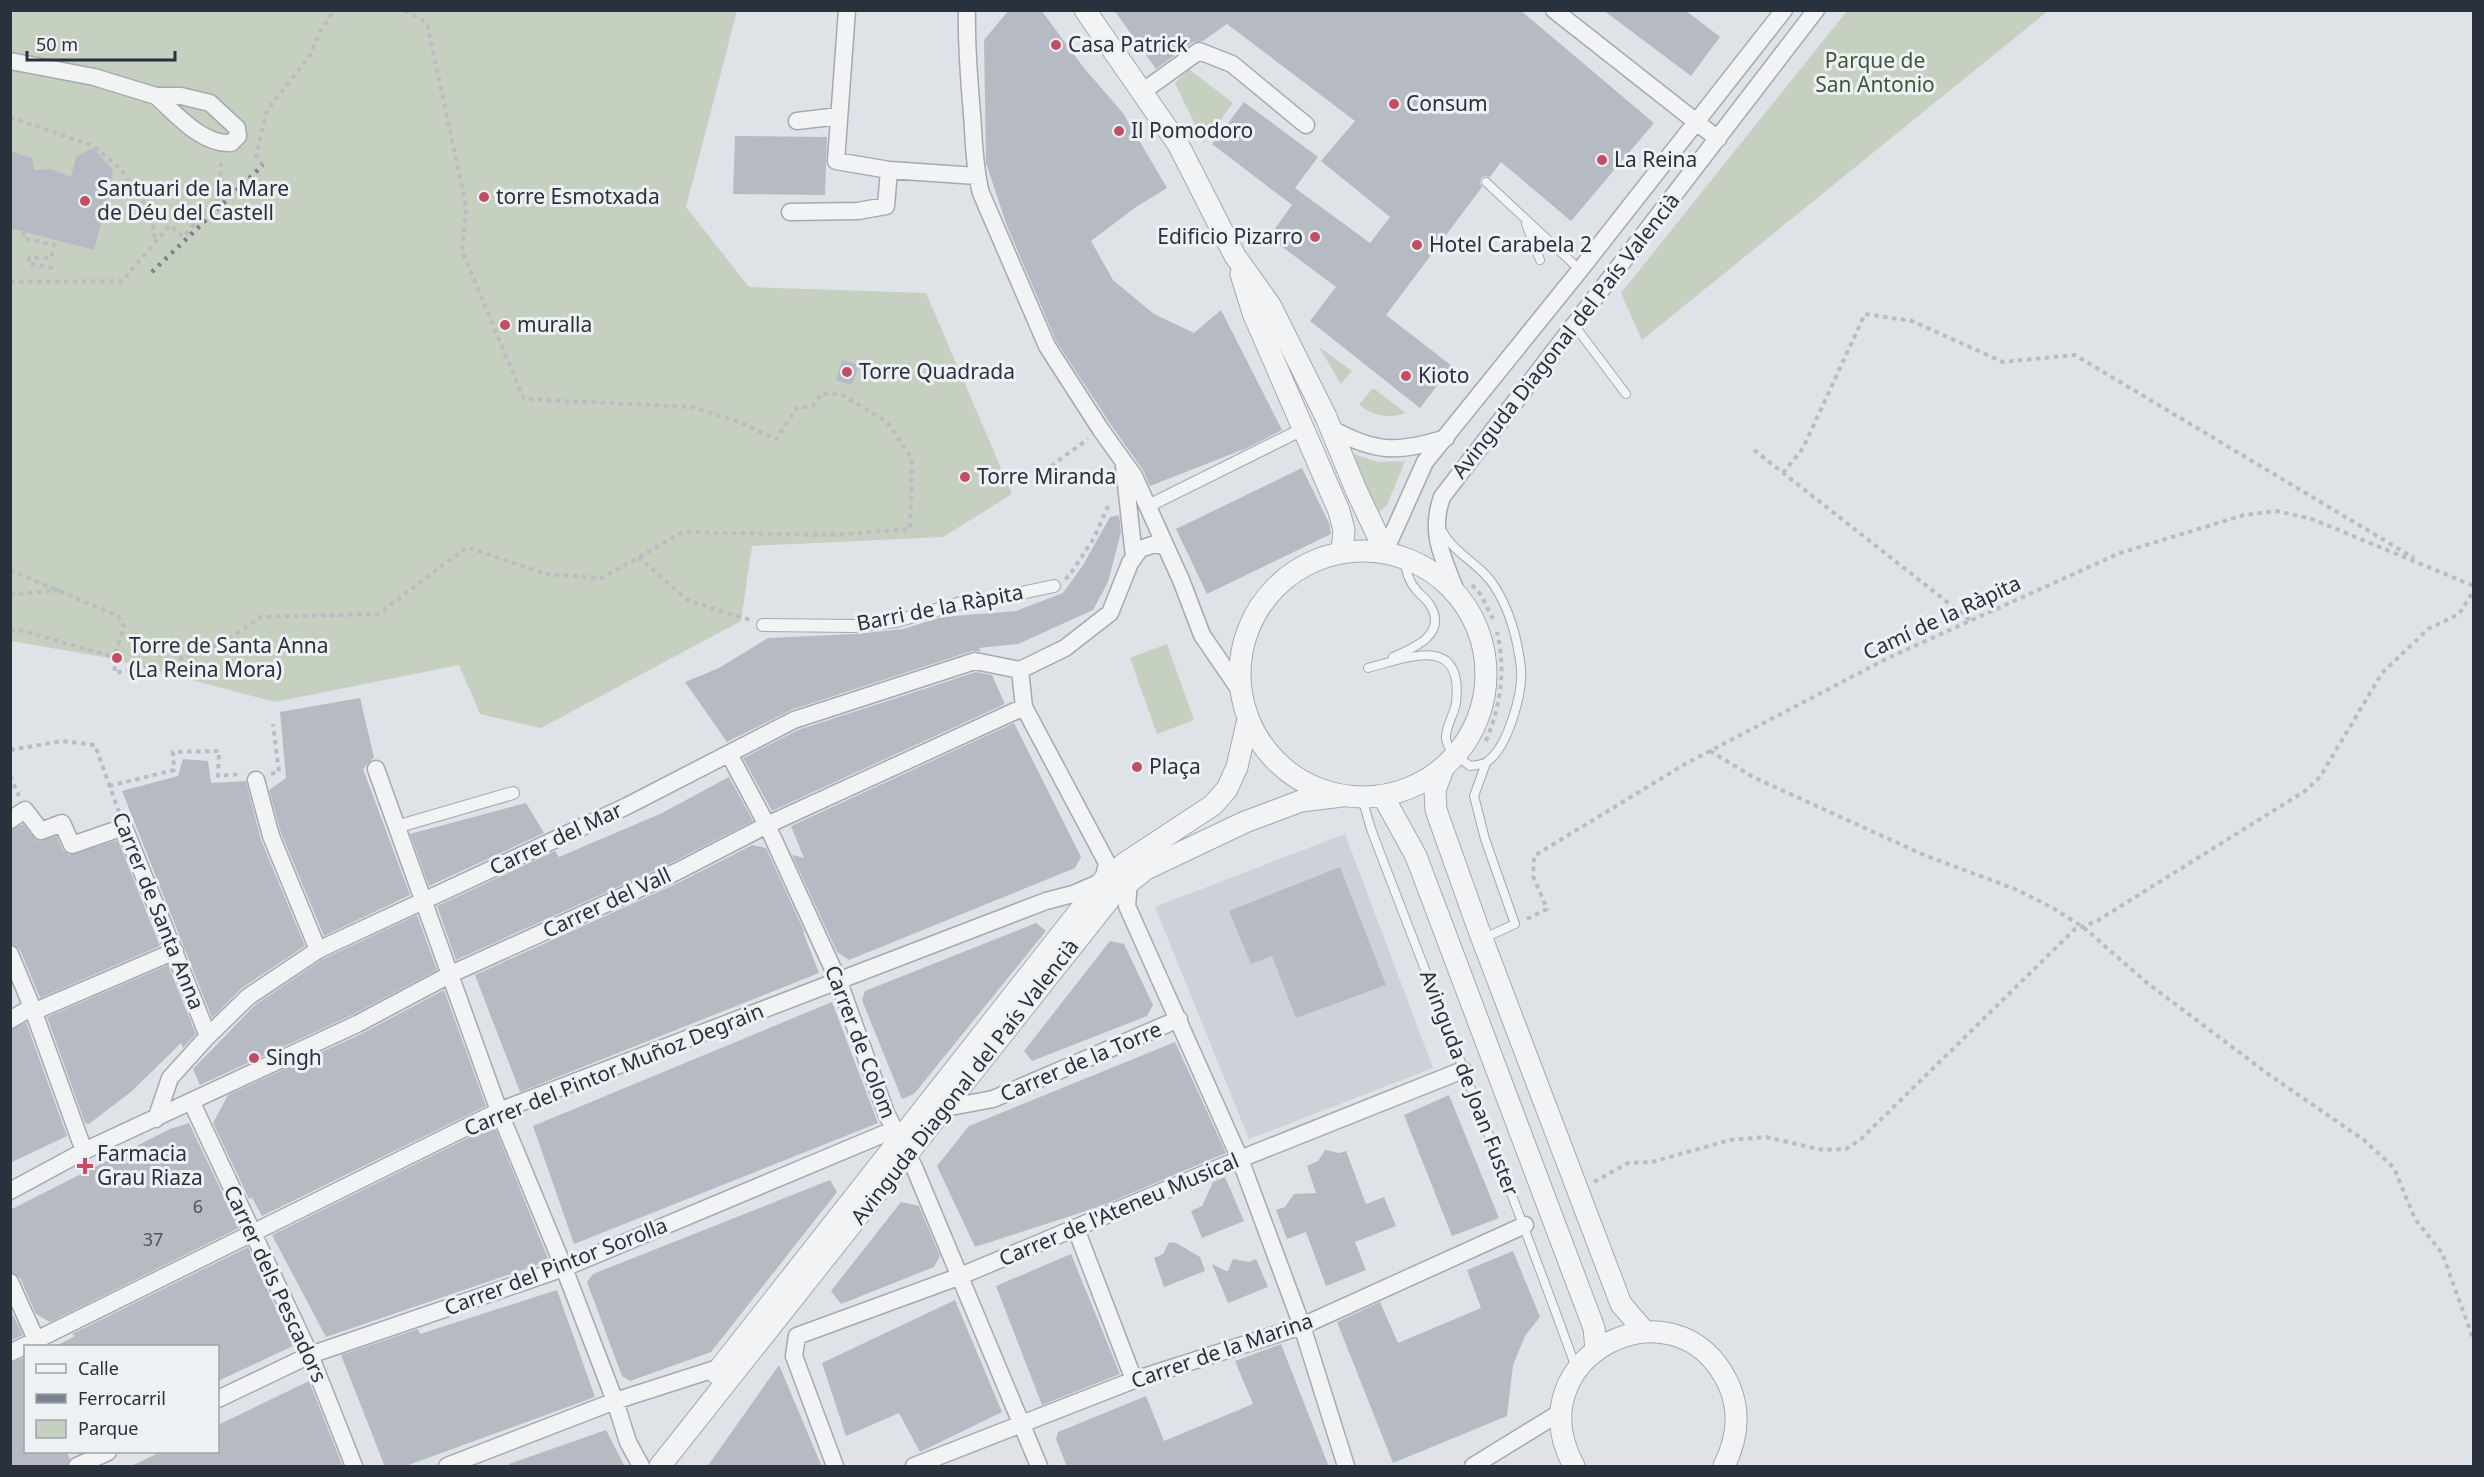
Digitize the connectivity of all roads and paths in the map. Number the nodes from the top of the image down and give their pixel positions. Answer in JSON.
{"nodes":[{"id":1,"x":334,"y":10,"type":"edge"},
{"id":2,"x":404,"y":10,"type":"edge"},
{"id":3,"x":847,"y":10,"type":"edge"},
{"id":4,"x":967,"y":10,"type":"edge"},
{"id":5,"x":1085,"y":10,"type":"edge"},
{"id":6,"x":1554,"y":10,"type":"edge"},
{"id":7,"x":1784,"y":10,"type":"edge"},
{"id":8,"x":1816,"y":10,"type":"edge"},
{"id":9,"x":10,"y":61,"type":"edge"},
{"id":10,"x":1142,"y":92,"type":"junction"},
{"id":11,"x":156,"y":96,"type":"dead end"},
{"id":12,"x":839,"y":116,"type":"junction"},
{"id":13,"x":10,"y":117,"type":"edge"},
{"id":14,"x":797,"y":121,"type":"dead end"},
{"id":15,"x":1695,"y":121,"type":"junction"},
{"id":16,"x":1306,"y":124,"type":"dead end"},
{"id":17,"x":1718,"y":139,"type":"junction"},
{"id":18,"x":221,"y":163,"type":"dead end"},
{"id":19,"x":263,"y":165,"type":"dead end"},
{"id":20,"x":889,"y":170,"type":"junction"},
{"id":21,"x":976,"y":176,"type":"junction"},
{"id":22,"x":1486,"y":182,"type":"dead end"},
{"id":23,"x":790,"y":212,"type":"dead end"},
{"id":24,"x":1525,"y":220,"type":"junction"},
{"id":25,"x":24,"y":232,"type":"dead end"},
{"id":26,"x":155,"y":241,"type":"junction"},
{"id":27,"x":1235,"y":256,"type":"junction"},
{"id":28,"x":1540,"y":260,"type":"dead end"},
{"id":29,"x":55,"y":268,"type":"dead end"},
{"id":30,"x":1580,"y":270,"type":"junction"},
{"id":31,"x":10,"y":282,"type":"edge"},
{"id":32,"x":1574,"y":325,"type":"junction"},
{"id":33,"x":1626,"y":394,"type":"dead end"},
{"id":34,"x":1304,"y":429,"type":"junction"},
{"id":35,"x":1332,"y":429,"type":"junction"},
{"id":36,"x":1101,"y":430,"type":"junction"},
{"id":37,"x":1446,"y":438,"type":"junction"},
{"id":38,"x":1754,"y":450,"type":"dead end"},
{"id":39,"x":1124,"y":462,"type":"junction"},
{"id":40,"x":1051,"y":466,"type":"dead end"},
{"id":41,"x":1783,"y":473,"type":"junction"},
{"id":42,"x":1128,"y":500,"type":"junction"},
{"id":43,"x":1148,"y":506,"type":"junction"},
{"id":44,"x":1436,"y":520,"type":"junction"},
{"id":45,"x":1166,"y":547,"type":"junction"},
{"id":46,"x":1342,"y":552,"type":"junction"},
{"id":47,"x":1394,"y":554,"type":"junction"},
{"id":48,"x":638,"y":557,"type":"junction"},
{"id":49,"x":1134,"y":557,"type":"junction"},
{"id":50,"x":2428,"y":566,"type":"junction"},
{"id":51,"x":10,"y":570,"type":"edge"},
{"id":52,"x":1054,"y":586,"type":"junction"},
{"id":53,"x":1462,"y":586,"type":"junction"},
{"id":54,"x":2474,"y":588,"type":"edge"},
{"id":55,"x":60,"y":590,"type":"junction"},
{"id":56,"x":10,"y":595,"type":"edge"},
{"id":57,"x":1110,"y":613,"type":"junction"},
{"id":58,"x":1970,"y":620,"type":"junction"},
{"id":59,"x":763,"y":625,"type":"joint"},
{"id":60,"x":10,"y":629,"type":"edge"},
{"id":61,"x":114,"y":657,"type":"junction"},
{"id":62,"x":1020,"y":670,"type":"junction"},
{"id":63,"x":1241,"y":692,"type":"junction"},
{"id":64,"x":1024,"y":707,"type":"junction"},
{"id":65,"x":1248,"y":719,"type":"junction"},
{"id":66,"x":273,"y":724,"type":"dead end"},
{"id":67,"x":10,"y":750,"type":"edge"},
{"id":68,"x":1710,"y":751,"type":"junction"},
{"id":69,"x":729,"y":754,"type":"junction"},
{"id":70,"x":1486,"y":763,"type":"junction"},
{"id":71,"x":1456,"y":764,"type":"junction"},
{"id":72,"x":376,"y":769,"type":"dead end"},
{"id":73,"x":256,"y":780,"type":"junction"},
{"id":74,"x":109,"y":786,"type":"junction"},
{"id":75,"x":513,"y":793,"type":"dead end"},
{"id":76,"x":1362,"y":797,"type":"junction"},
{"id":77,"x":10,"y":820,"type":"edge"},
{"id":78,"x":767,"y":825,"type":"junction"},
{"id":79,"x":124,"y":826,"type":"junction"},
{"id":80,"x":396,"y":827,"type":"junction"},
{"id":81,"x":1103,"y":881,"type":"junction"},
{"id":82,"x":1129,"y":881,"type":"junction"},
{"id":83,"x":424,"y":901,"type":"junction"},
{"id":84,"x":1515,"y":924,"type":"junction"},
{"id":85,"x":2083,"y":927,"type":"junction"},
{"id":86,"x":1482,"y":939,"type":"junction"},
{"id":87,"x":318,"y":950,"type":"junction"},
{"id":88,"x":175,"y":951,"type":"junction"},
{"id":89,"x":10,"y":954,"type":"edge"},
{"id":90,"x":451,"y":974,"type":"junction"},
{"id":91,"x":839,"y":982,"type":"junction"},
{"id":92,"x":33,"y":1009,"type":"junction"},
{"id":93,"x":10,"y":1020,"type":"edge"},
{"id":94,"x":1179,"y":1020,"type":"junction"},
{"id":95,"x":208,"y":1036,"type":"junction"},
{"id":96,"x":1463,"y":1070,"type":"junction"},
{"id":97,"x":192,"y":1103,"type":"junction"},
{"id":98,"x":945,"y":1108,"type":"junction"},
{"id":99,"x":499,"y":1111,"type":"junction"},
{"id":100,"x":156,"y":1119,"type":"junction"},
{"id":101,"x":900,"y":1141,"type":"junction"},
{"id":102,"x":84,"y":1151,"type":"junction"},
{"id":103,"x":1240,"y":1159,"type":"junction"},
{"id":104,"x":10,"y":1191,"type":"edge"},
{"id":105,"x":1578,"y":1192,"type":"junction"},
{"id":106,"x":1525,"y":1225,"type":"junction"},
{"id":107,"x":1076,"y":1229,"type":"junction"},
{"id":108,"x":252,"y":1234,"type":"junction"},
{"id":109,"x":564,"y":1268,"type":"junction"},
{"id":110,"x":958,"y":1277,"type":"junction"},
{"id":111,"x":10,"y":1282,"type":"edge"},
{"id":112,"x":777,"y":1320,"type":"junction"},
{"id":113,"x":1302,"y":1326,"type":"junction"},
{"id":114,"x":1646,"y":1332,"type":"junction"},
{"id":115,"x":797,"y":1336,"type":"junction"},
{"id":116,"x":2474,"y":1341,"type":"edge"},
{"id":117,"x":38,"y":1344,"type":"edge"},
{"id":118,"x":1596,"y":1349,"type":"junction"},
{"id":119,"x":310,"y":1355,"type":"junction"},
{"id":120,"x":721,"y":1367,"type":"junction"},
{"id":121,"x":1576,"y":1369,"type":"junction"},
{"id":122,"x":1134,"y":1380,"type":"junction"},
{"id":123,"x":219,"y":1399,"type":"edge"},
{"id":124,"x":615,"y":1401,"type":"junction"},
{"id":125,"x":1561,"y":1412,"type":"junction"},
{"id":126,"x":1020,"y":1423,"type":"junction"},
{"id":127,"x":105,"y":1453,"type":"edge"},
{"id":128,"x":77,"y":1462,"type":"edge"},
{"id":129,"x":354,"y":1467,"type":"edge"},
{"id":130,"x":447,"y":1467,"type":"edge"},
{"id":131,"x":642,"y":1467,"type":"edge"},
{"id":132,"x":660,"y":1467,"type":"edge"},
{"id":133,"x":835,"y":1467,"type":"edge"},
{"id":134,"x":914,"y":1467,"type":"edge"},
{"id":135,"x":1039,"y":1467,"type":"edge"},
{"id":136,"x":1346,"y":1467,"type":"edge"},
{"id":137,"x":1473,"y":1467,"type":"edge"},
{"id":138,"x":1574,"y":1467,"type":"edge"},
{"id":139,"x":1724,"y":1467,"type":"edge"}],
"edges":[{"from":1,"to":19,"type":"path"},
{"from":2,"to":48,"type":"path"},
{"from":3,"to":12,"type":"street"},
{"from":4,"to":21,"type":"street"},
{"from":5,"to":10,"type":"street"},
{"from":6,"to":15,"type":"street"},
{"from":7,"to":15,"type":"street","name":"Avinguda Diagonal del País Valencià"},
{"from":8,"to":17,"type":"street","name":"Avinguda Diagonal del País Valencià"},
{"from":9,"to":11,"type":"street"},
{"from":10,"to":16,"type":"street"},
{"from":10,"to":27,"type":"street"},
{"from":12,"to":14,"type":"street"},
{"from":12,"to":20,"type":"street"},
{"from":13,"to":26,"type":"path"},
{"from":15,"to":17,"type":"street"},
{"from":15,"to":30,"type":"street","name":"Avinguda Diagonal del País Valencià"},
{"from":17,"to":32,"type":"street","name":"Avinguda Diagonal del País Valencià"},
{"from":18,"to":26,"type":"path"},
{"from":20,"to":21,"type":"street"},
{"from":20,"to":23,"type":"street"},
{"from":21,"to":36,"type":"street"},
{"from":22,"to":24,"type":"lane"},
{"from":24,"to":28,"type":"lane"},
{"from":24,"to":30,"type":"lane"},
{"from":25,"to":29,"type":"path"},
{"from":26,"to":31,"type":"path"},
{"from":27,"to":34,"type":"street"},
{"from":27,"to":35,"type":"street"},
{"from":30,"to":37,"type":"street","name":"Avinguda Diagonal del País Valencià"},
{"from":32,"to":33,"type":"lane"},
{"from":32,"to":44,"type":"street","name":"Avinguda Diagonal del País Valencià"},
{"from":34,"to":43,"type":"street"},
{"from":34,"to":46,"type":"street"},
{"from":35,"to":37,"type":"street","name":"Avinguda Diagonal del País Valencià"},
{"from":35,"to":47,"type":"street"},
{"from":36,"to":39,"type":"street"},
{"from":36,"to":40,"type":"path"},
{"from":37,"to":47,"type":"street","name":"Avinguda Diagonal del País Valencià"},
{"from":38,"to":41,"type":"path"},
{"from":39,"to":42,"type":"street"},
{"from":39,"to":43,"type":"street"},
{"from":41,"to":50,"type":"path"},
{"from":41,"to":58,"type":"path"},
{"from":42,"to":49,"type":"street"},
{"from":42,"to":52,"type":"path"},
{"from":43,"to":45,"type":"street"},
{"from":44,"to":53,"type":"street","name":"Avinguda Diagonal del País Valencià"},
{"from":44,"to":70,"type":"lane"},
{"from":45,"to":49,"type":"street"},
{"from":45,"to":63,"type":"street"},
{"from":46,"to":47,"type":"street"},
{"from":46,"to":63,"type":"street"},
{"from":47,"to":53,"type":"street"},
{"from":47,"to":71,"type":"lane"},
{"from":48,"to":59,"type":"path"},
{"from":48,"to":61,"type":"path"},
{"from":49,"to":57,"type":"street"},
{"from":50,"to":54,"type":"path","name":"Camí de la Ràpita"},
{"from":50,"to":58,"type":"path","name":"Camí de la Ràpita"},
{"from":51,"to":55,"type":"path"},
{"from":52,"to":57,"type":"path"},
{"from":52,"to":59,"type":"street","name":"Barri de la Ràpita"},
{"from":53,"to":71,"type":"street"},
{"from":53,"to":71,"type":"path"},
{"from":54,"to":85,"type":"path"},
{"from":55,"to":56,"type":"path"},
{"from":55,"to":61,"type":"path"},
{"from":57,"to":62,"type":"street"},
{"from":58,"to":68,"type":"path","name":"Camí de la Ràpita"},
{"from":60,"to":61,"type":"path"},
{"from":62,"to":64,"type":"street"},
{"from":62,"to":69,"type":"street","name":"Carrer del Mar"},
{"from":63,"to":65,"type":"street"},
{"from":64,"to":78,"type":"street","name":"Carrer del Vall"},
{"from":64,"to":81,"type":"street"},
{"from":65,"to":76,"type":"street"},
{"from":65,"to":81,"type":"street","name":"Avinguda Diagonal del País Valencià"},
{"from":66,"to":73,"type":"path"},
{"from":67,"to":74,"type":"path","name":"Carrer de Santa Anna"},
{"from":68,"to":84,"type":"path","name":"Camí de la Ràpita"},
{"from":68,"to":85,"type":"path"},
{"from":69,"to":78,"type":"street","name":"Carrer de Colom"},
{"from":69,"to":83,"type":"street","name":"Carrer del Mar"},
{"from":70,"to":71,"type":"lane"},
{"from":70,"to":84,"type":"lane"},
{"from":71,"to":76,"type":"street","name":"Avinguda Diagonal del País Valencià"},
{"from":71,"to":86,"type":"street"},
{"from":72,"to":80,"type":"street"},
{"from":73,"to":74,"type":"path","name":"Carrer de Santa Anna"},
{"from":73,"to":87,"type":"street"},
{"from":74,"to":79,"type":"path","name":"Carrer de Santa Anna"},
{"from":75,"to":80,"type":"street"},
{"from":76,"to":82,"type":"street","name":"Avinguda Diagonal del País Valencià"},
{"from":76,"to":96,"type":"lane","name":"Avinguda de Joan Fuster"},
{"from":76,"to":118,"type":"street","name":"Avinguda de Joan Fuster"},
{"from":77,"to":79,"type":"street"},
{"from":78,"to":90,"type":"street","name":"Carrer del Vall"},
{"from":78,"to":91,"type":"street","name":"Carrer de Colom"},
{"from":79,"to":88,"type":"street","name":"Carrer de Santa Anna"},
{"from":80,"to":83,"type":"street"},
{"from":81,"to":91,"type":"street","name":"Carrer del Pintor Muñoz Degrain"},
{"from":81,"to":101,"type":"street","name":"Avinguda Diagonal del País Valencià"},
{"from":82,"to":94,"type":"street"},
{"from":82,"to":98,"type":"street","name":"Avinguda Diagonal del País Valencià"},
{"from":83,"to":87,"type":"street","name":"Carrer del Mar"},
{"from":83,"to":90,"type":"street"},
{"from":84,"to":86,"type":"lane"},
{"from":85,"to":105,"type":"path"},
{"from":85,"to":116,"type":"path"},
{"from":86,"to":105,"type":"street"},
{"from":87,"to":95,"type":"street","name":"Carrer del Mar"},
{"from":88,"to":92,"type":"street"},
{"from":88,"to":95,"type":"street","name":"Carrer de Santa Anna"},
{"from":89,"to":92,"type":"street"},
{"from":90,"to":97,"type":"street","name":"Carrer del Vall"},
{"from":90,"to":99,"type":"street"},
{"from":91,"to":99,"type":"street","name":"Carrer del Pintor Muñoz Degrain"},
{"from":91,"to":101,"type":"street","name":"Carrer de Colom"},
{"from":92,"to":93,"type":"street"},
{"from":92,"to":102,"type":"street"},
{"from":94,"to":98,"type":"street","name":"Carrer de la Torre"},
{"from":94,"to":103,"type":"street"},
{"from":95,"to":100,"type":"street","name":"Carrer del Mar"},
{"from":96,"to":103,"type":"street","name":"Carrer de l'Ateneu Musical"},
{"from":96,"to":106,"type":"lane","name":"Avinguda de Joan Fuster"},
{"from":97,"to":100,"type":"street","name":"Carrer del Vall"},
{"from":97,"to":108,"type":"street","name":"Carrer dels Pescadors"},
{"from":98,"to":101,"type":"street","name":"Avinguda Diagonal del País Valencià"},
{"from":99,"to":108,"type":"street","name":"Carrer del Pintor Muñoz Degrain"},
{"from":99,"to":109,"type":"street"},
{"from":100,"to":102,"type":"street","name":"Carrer del Vall"},
{"from":101,"to":109,"type":"street","name":"Carrer del Pintor Sorolla"},
{"from":101,"to":110,"type":"street","name":"Carrer de Colom"},
{"from":101,"to":112,"type":"street","name":"Avinguda Diagonal del País Valencià"},
{"from":101,"to":120,"type":"street","name":"Avinguda Diagonal del País Valencià"},
{"from":102,"to":104,"type":"street","name":"Carrer del Vall"},
{"from":103,"to":107,"type":"street","name":"Carrer de l'Ateneu Musical"},
{"from":103,"to":113,"type":"street"},
{"from":105,"to":114,"type":"street"},
{"from":106,"to":113,"type":"street","name":"Carrer de la Marina"},
{"from":106,"to":121,"type":"lane","name":"Avinguda de Joan Fuster"},
{"from":107,"to":110,"type":"street","name":"Carrer de l'Ateneu Musical"},
{"from":107,"to":122,"type":"street"},
{"from":108,"to":117,"type":"street","name":"Carrer del Pintor Muñoz Degrain"},
{"from":108,"to":119,"type":"street","name":"Carrer dels Pescadors"},
{"from":109,"to":119,"type":"street","name":"Carrer del Pintor Sorolla"},
{"from":109,"to":124,"type":"street"},
{"from":110,"to":115,"type":"street","name":"Carrer de l'Ateneu Musical"},
{"from":110,"to":126,"type":"street","name":"Carrer de Colom"},
{"from":111,"to":117,"type":"street"},
{"from":112,"to":115,"type":"street"},
{"from":112,"to":132,"type":"street","name":"Avinguda Diagonal del País Valencià"},
{"from":113,"to":122,"type":"street","name":"Carrer de la Marina"},
{"from":113,"to":136,"type":"street"},
{"from":114,"to":118,"type":"street"},
{"from":114,"to":139,"type":"street"},
{"from":115,"to":133,"type":"street"},
{"from":118,"to":121,"type":"street"},
{"from":119,"to":123,"type":"street","name":"Carrer del Pintor Sorolla"},
{"from":119,"to":129,"type":"street","name":"Carrer dels Pescadors"},
{"from":120,"to":124,"type":"street"},
{"from":120,"to":131,"type":"street","name":"Avinguda Diagonal del País Valencià"},
{"from":121,"to":125,"type":"street"},
{"from":122,"to":126,"type":"street","name":"Carrer de la Marina"},
{"from":124,"to":130,"type":"street"},
{"from":124,"to":131,"type":"street"},
{"from":125,"to":137,"type":"street"},
{"from":125,"to":138,"type":"street"},
{"from":126,"to":134,"type":"street","name":"Carrer de la Marina"},
{"from":126,"to":135,"type":"street","name":"Carrer de Colom"},
{"from":127,"to":128,"type":"street"}]}
